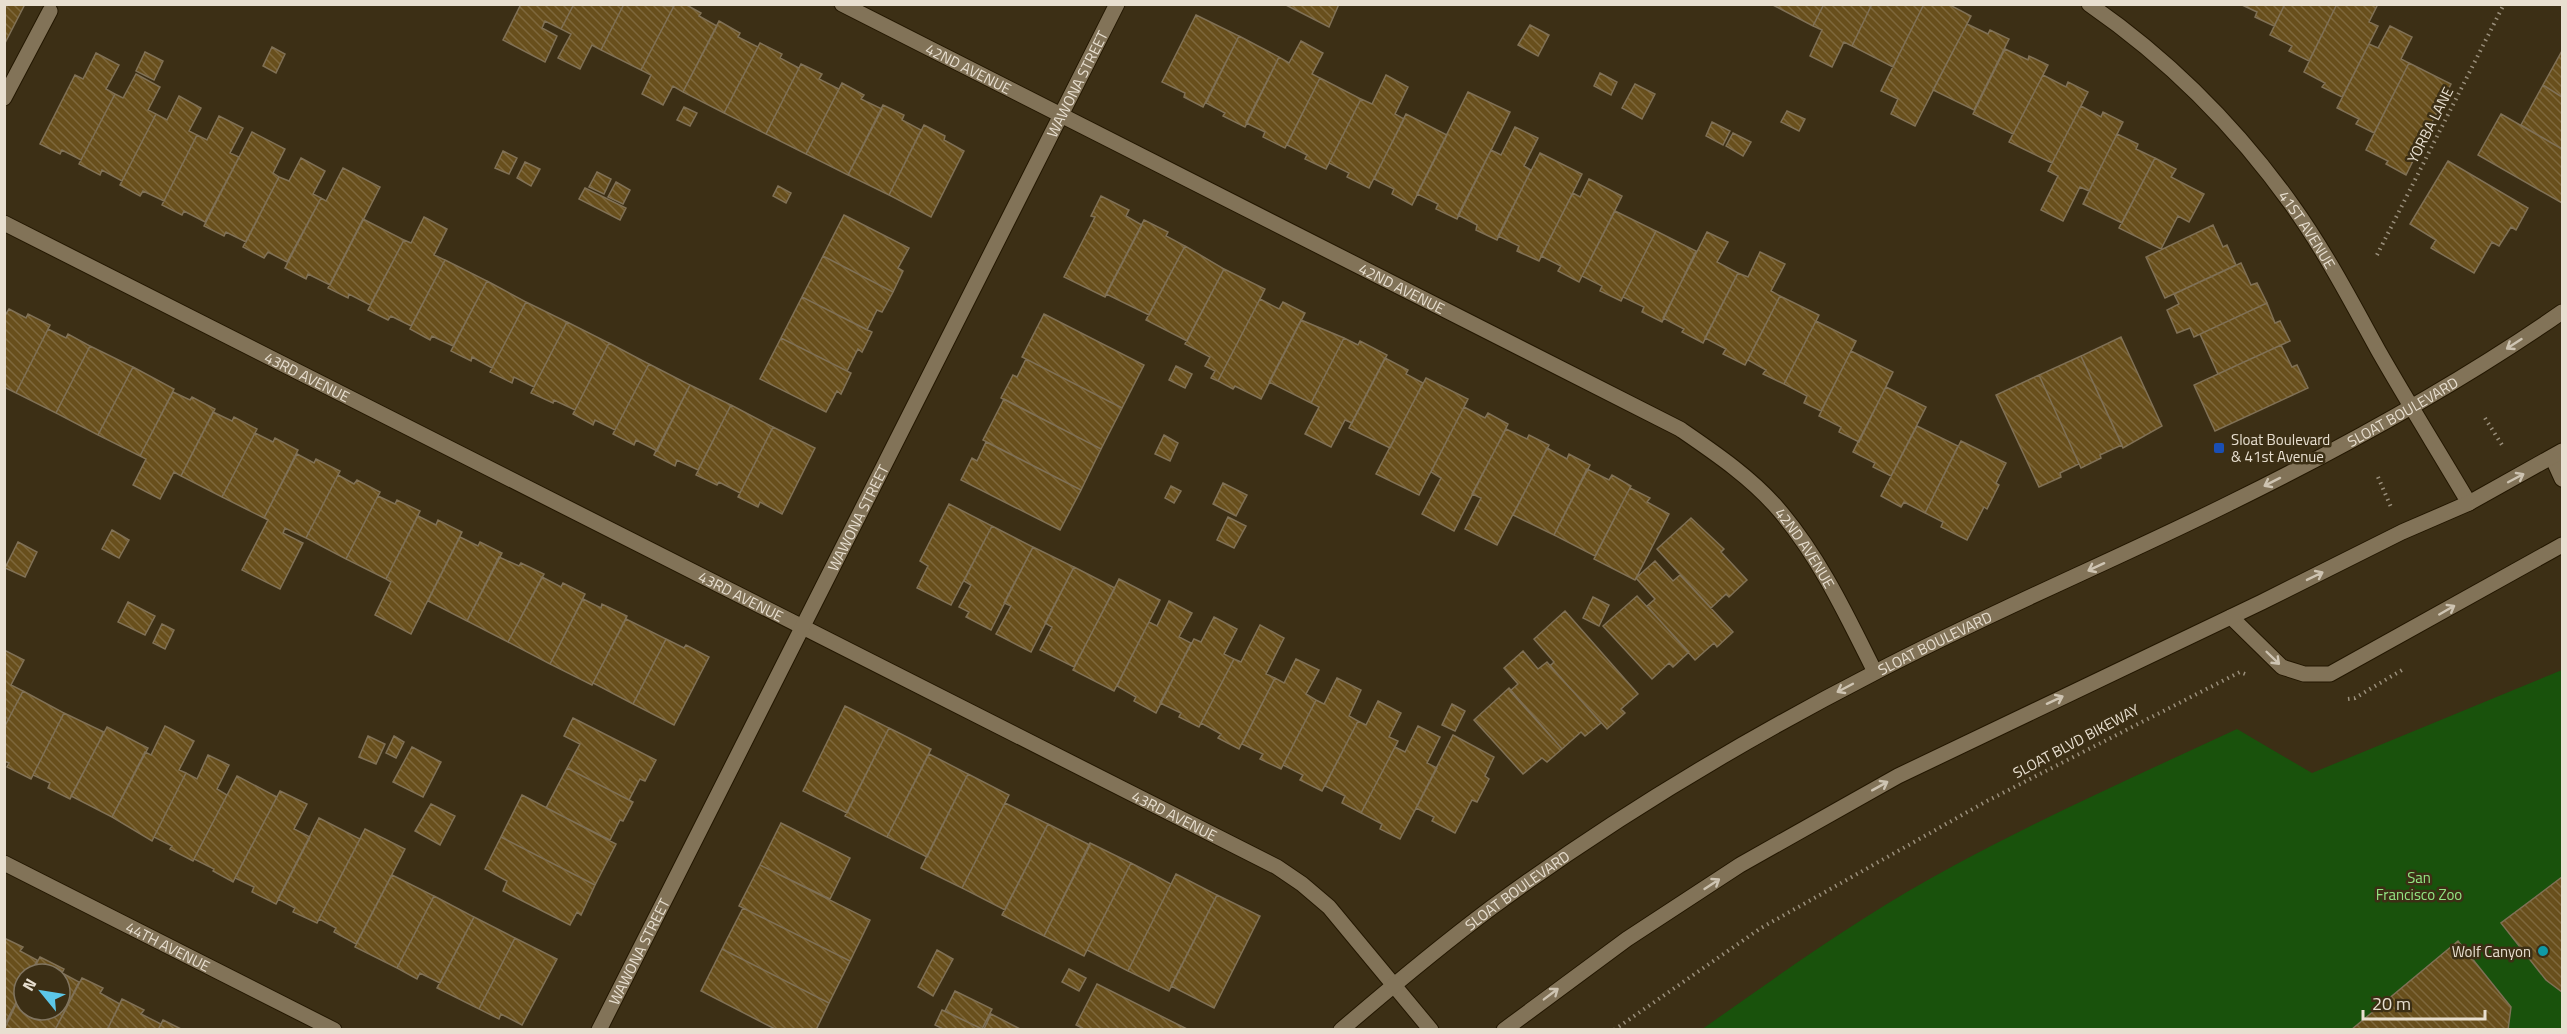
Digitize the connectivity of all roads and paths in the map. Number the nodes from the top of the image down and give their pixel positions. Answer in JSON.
{"nodes":[{"id":1,"x":842,"y":4,"type":"edge"},
{"id":2,"x":1117,"y":4,"type":"edge"},
{"id":3,"x":2089,"y":4,"type":"edge"},
{"id":4,"x":2504,"y":4,"type":"edge"},
{"id":5,"x":50,"y":11,"type":"dead end"},
{"id":6,"x":4,"y":98,"type":"edge"},
{"id":7,"x":1061,"y":115,"type":"junction"},
{"id":8,"x":4,"y":223,"type":"edge"},
{"id":9,"x":2377,"y":255,"type":"dead end"},
{"id":10,"x":2562,"y":312,"type":"edge"},
{"id":11,"x":2413,"y":407,"type":"junction"},
{"id":12,"x":2485,"y":418,"type":"dead end"},
{"id":13,"x":2502,"y":445,"type":"dead end"},
{"id":14,"x":2557,"y":454,"type":"edge"},
{"id":15,"x":2378,"y":477,"type":"dead end"},
{"id":16,"x":2562,"y":480,"type":"edge"},
{"id":17,"x":2469,"y":503,"type":"junction"},
{"id":18,"x":2392,"y":510,"type":"dead end"},
{"id":19,"x":2562,"y":545,"type":"edge"},
{"id":20,"x":2231,"y":617,"type":"junction"},
{"id":21,"x":802,"y":626,"type":"junction"},
{"id":22,"x":2405,"y":668,"type":"dead end"},
{"id":23,"x":1875,"y":672,"type":"junction"},
{"id":24,"x":2251,"y":676,"type":"dead end"},
{"id":25,"x":2345,"y":699,"type":"dead end"},
{"id":26,"x":4,"y":863,"type":"edge"},
{"id":27,"x":1394,"y":984,"type":"junction"},
{"id":28,"x":334,"y":1029,"type":"edge"},
{"id":29,"x":599,"y":1029,"type":"edge"},
{"id":30,"x":1341,"y":1029,"type":"edge"},
{"id":31,"x":1431,"y":1029,"type":"edge"},
{"id":32,"x":1504,"y":1029,"type":"edge"},
{"id":33,"x":1614,"y":1029,"type":"edge"}],
"edges":[{"from":1,"to":7,"type":"street","name":"42ND AVENUE"},
{"from":2,"to":7,"type":"street","name":"WAWONA STREET"},
{"from":3,"to":11,"type":"street","name":"41ST AVENUE"},
{"from":4,"to":9,"type":"path","name":"YORBA LANE"},
{"from":5,"to":6,"type":"street"},
{"from":7,"to":21,"type":"street","name":"WAWONA STREET"},
{"from":7,"to":23,"type":"street","name":"42ND AVENUE"},
{"from":8,"to":21,"type":"street","name":"43RD AVENUE"},
{"from":10,"to":11,"type":"street","name":"SLOAT BOULEVARD","one_way":true},
{"from":11,"to":17,"type":"street","name":"41ST AVENUE"},
{"from":11,"to":23,"type":"street","name":"SLOAT BOULEVARD","one_way":true},
{"from":12,"to":13,"type":"path"},
{"from":14,"to":16,"type":"street"},
{"from":17,"to":14,"type":"street","one_way":true},
{"from":15,"to":18,"type":"path"},
{"from":20,"to":17,"type":"street","one_way":true},
{"from":20,"to":19,"type":"street","one_way":true},
{"from":32,"to":20,"type":"street","one_way":true},
{"from":21,"to":27,"type":"street","name":"43RD AVENUE"},
{"from":21,"to":29,"type":"street","name":"WAWONA STREET"},
{"from":22,"to":25,"type":"path"},
{"from":23,"to":27,"type":"street","name":"SLOAT BOULEVARD","one_way":true},
{"from":24,"to":33,"type":"path","name":"SLOAT BLVD BIKEWAY"},
{"from":26,"to":28,"type":"street","name":"44TH AVENUE"},
{"from":27,"to":30,"type":"street","name":"SLOAT BOULEVARD"},
{"from":27,"to":31,"type":"street","name":"43RD AVENUE"}]}
